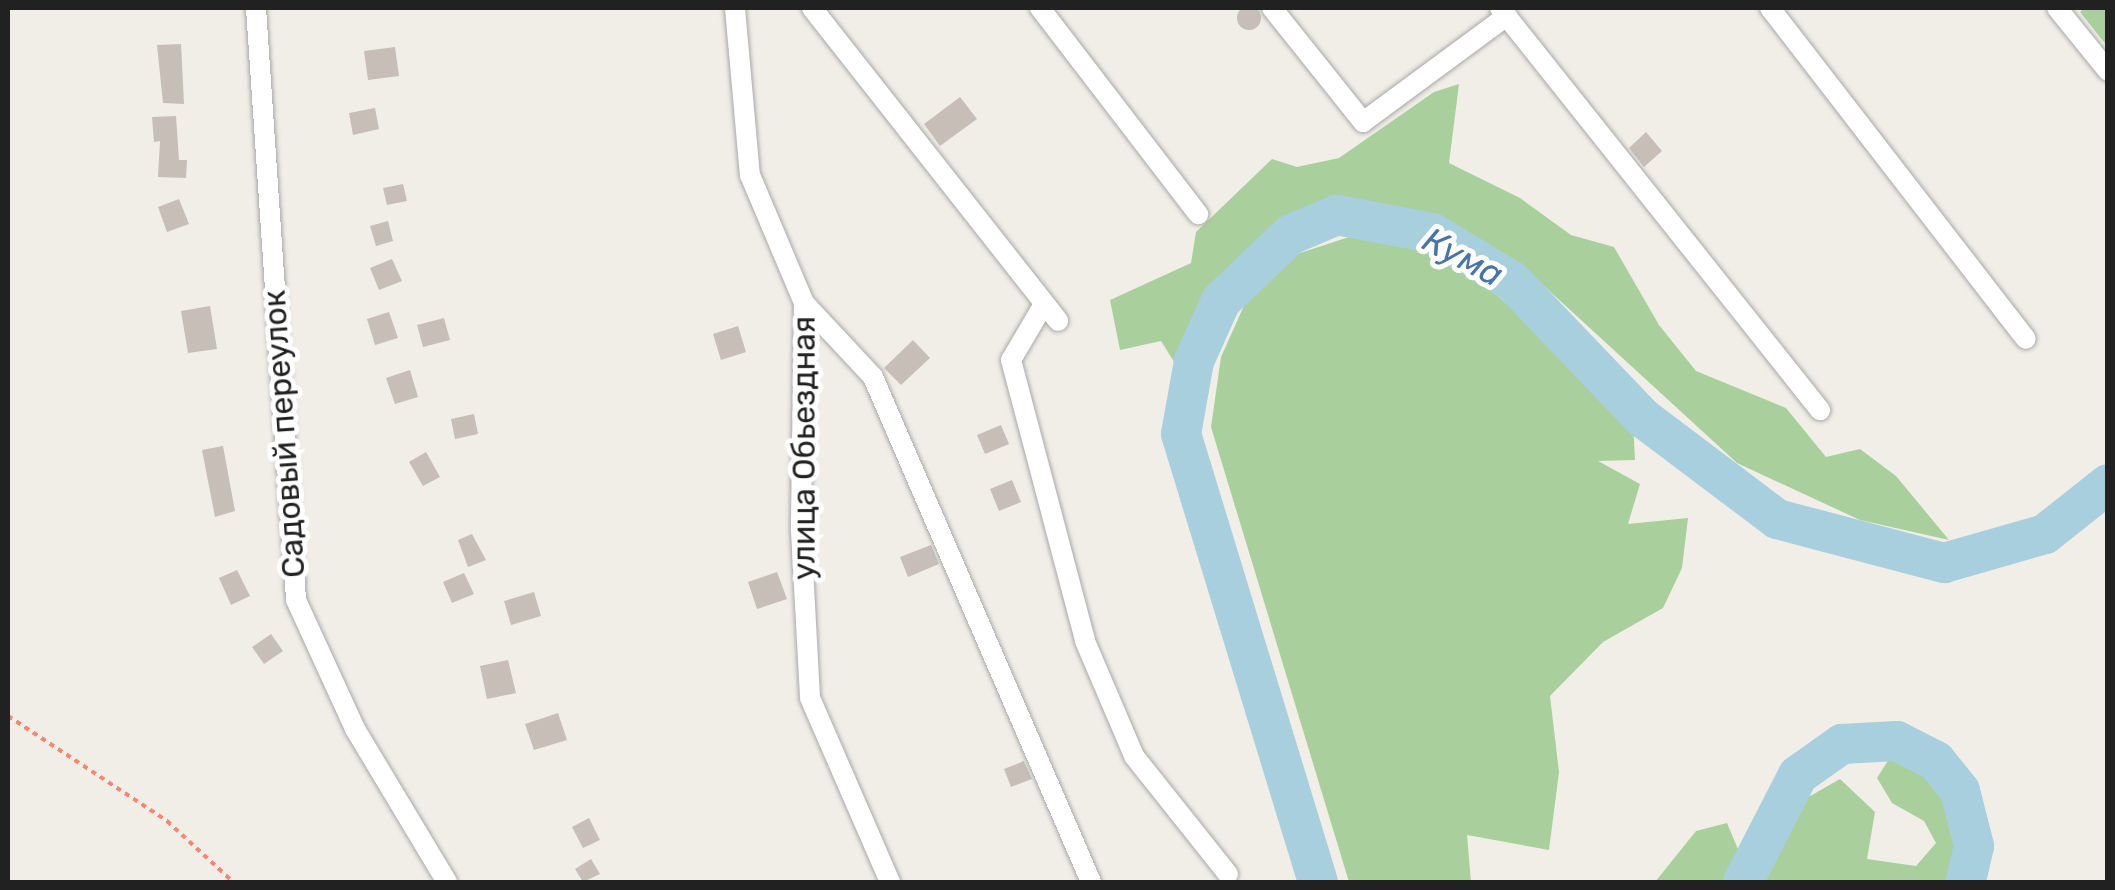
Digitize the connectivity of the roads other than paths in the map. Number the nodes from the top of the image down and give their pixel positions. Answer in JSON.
{"nodes":[{"id":1,"x":256,"y":8,"type":"edge"},
{"id":2,"x":735,"y":8,"type":"edge"},
{"id":3,"x":812,"y":8,"type":"edge"},
{"id":4,"x":1040,"y":8,"type":"edge"},
{"id":5,"x":1272,"y":8,"type":"edge"},
{"id":6,"x":1770,"y":8,"type":"edge"},
{"id":7,"x":2057,"y":8,"type":"edge"},
{"id":8,"x":1504,"y":12,"type":"edge"},
{"id":9,"x":2108,"y":71,"type":"edge"},
{"id":10,"x":1198,"y":214,"type":"dead end"},
{"id":11,"x":804,"y":302,"type":"junction"},
{"id":12,"x":1044,"y":304,"type":"junction"},
{"id":13,"x":1058,"y":321,"type":"dead end"},
{"id":14,"x":2026,"y":339,"type":"dead end"},
{"id":15,"x":1820,"y":410,"type":"dead end"},
{"id":16,"x":1228,"y":874,"type":"dead end"},
{"id":17,"x":447,"y":882,"type":"edge"},
{"id":18,"x":890,"y":882,"type":"edge"},
{"id":19,"x":1090,"y":882,"type":"edge"}],
"edges":[{"from":1,"to":17,"type":"street","name":"Садовый переулок"},
{"from":2,"to":11,"type":"street","name":"улица Обьездная"},
{"from":3,"to":12,"type":"street"},
{"from":4,"to":10,"type":"street"},
{"from":5,"to":8,"type":"street"},
{"from":6,"to":14,"type":"street"},
{"from":7,"to":9,"type":"street"},
{"from":8,"to":15,"type":"street"},
{"from":11,"to":18,"type":"street","name":"улица Обьездная"},
{"from":11,"to":19,"type":"street"},
{"from":12,"to":13,"type":"street"},
{"from":12,"to":16,"type":"street"}]}
